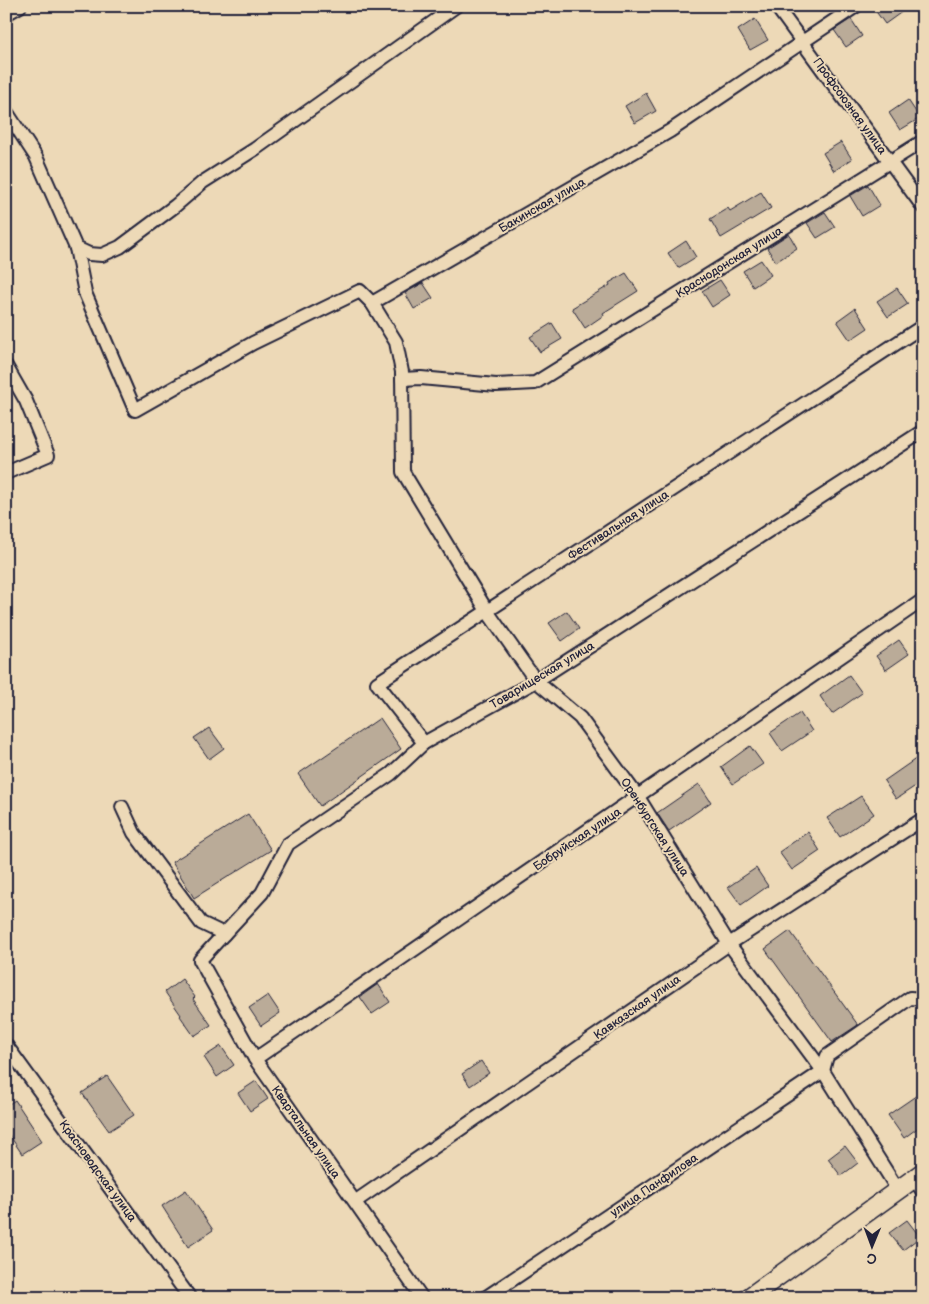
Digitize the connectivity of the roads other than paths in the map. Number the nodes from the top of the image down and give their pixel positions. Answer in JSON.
{"nodes":[{"id":1,"x":20,"y":6,"type":"edge"},
{"id":2,"x":456,"y":6,"type":"edge"},
{"id":3,"x":776,"y":6,"type":"edge"},
{"id":4,"x":856,"y":6,"type":"edge"},
{"id":5,"x":6,"y":14,"type":"edge"},
{"id":6,"x":803,"y":42,"type":"junction"},
{"id":7,"x":6,"y":111,"type":"edge"},
{"id":8,"x":923,"y":141,"type":"edge"},
{"id":9,"x":890,"y":162,"type":"junction"},
{"id":10,"x":923,"y":207,"type":"edge"},
{"id":11,"x":76,"y":248,"type":"junction"},
{"id":12,"x":372,"y":303,"type":"junction"},
{"id":13,"x":923,"y":326,"type":"edge"},
{"id":14,"x":6,"y":366,"type":"edge"},
{"id":15,"x":402,"y":379,"type":"junction"},
{"id":16,"x":923,"y":431,"type":"edge"},
{"id":17,"x":6,"y":473,"type":"edge"},
{"id":18,"x":923,"y":600,"type":"edge"},
{"id":19,"x":487,"y":611,"type":"junction"},
{"id":20,"x":536,"y":681,"type":"junction"},
{"id":21,"x":424,"y":743,"type":"junction"},
{"id":22,"x":638,"y":797,"type":"junction"},
{"id":23,"x":122,"y":807,"type":"dead end"},
{"id":24,"x":923,"y":819,"type":"edge"},
{"id":25,"x":224,"y":934,"type":"junction"},
{"id":26,"x":729,"y":944,"type":"junction"},
{"id":27,"x":200,"y":960,"type":"joint"},
{"id":28,"x":923,"y":999,"type":"edge"},
{"id":29,"x":6,"y":1045,"type":"edge"},
{"id":30,"x":255,"y":1059,"type":"junction"},
{"id":31,"x":823,"y":1071,"type":"junction"},
{"id":32,"x":920,"y":1181,"type":"edge"},
{"id":33,"x":898,"y":1190,"type":"junction"},
{"id":34,"x":356,"y":1201,"type":"junction"},
{"id":35,"x":190,"y":1298,"type":"edge"},
{"id":36,"x":422,"y":1298,"type":"edge"},
{"id":37,"x":485,"y":1298,"type":"edge"},
{"id":38,"x":748,"y":1298,"type":"edge"}],
"edges":[{"from":1,"to":5,"type":"street"},
{"from":2,"to":11,"type":"street"},
{"from":3,"to":6,"type":"street","name":"Профсоюзная улица"},
{"from":4,"to":6,"type":"street","name":"Бакинская улица"},
{"from":6,"to":9,"type":"street","name":"Профсоюзная улица"},
{"from":6,"to":12,"type":"street","name":"Бакинская улица"},
{"from":7,"to":11,"type":"street"},
{"from":8,"to":9,"type":"street","name":"Краснодонская улица"},
{"from":9,"to":10,"type":"street","name":"Профсоюзная улица"},
{"from":9,"to":15,"type":"street","name":"Краснодонская улица"},
{"from":11,"to":12,"type":"street"},
{"from":12,"to":15,"type":"street"},
{"from":13,"to":19,"type":"street","name":"Фестивальная улица"},
{"from":14,"to":17,"type":"street"},
{"from":15,"to":19,"type":"street","name":"Оренбургская улица"},
{"from":16,"to":20,"type":"street","name":"Товарищеская улица"},
{"from":18,"to":22,"type":"street","name":"Бобруйская улица"},
{"from":19,"to":20,"type":"street","name":"Оренбургская улица"},
{"from":19,"to":21,"type":"street","name":"Фестивальная улица"},
{"from":20,"to":21,"type":"street","name":"Товарищеская улица"},
{"from":20,"to":22,"type":"street","name":"Оренбургская улица"},
{"from":21,"to":25,"type":"street","name":"Товарищеская улица"},
{"from":22,"to":26,"type":"street","name":"Оренбургская улица"},
{"from":22,"to":30,"type":"street","name":"Бобруйская улица"},
{"from":23,"to":25,"type":"street"},
{"from":24,"to":26,"type":"street","name":"Кавказская улица"},
{"from":25,"to":27,"type":"street","name":"Товарищеская улица"},
{"from":26,"to":31,"type":"street","name":"Оренбургская улица"},
{"from":26,"to":34,"type":"street","name":"Кавказская улица"},
{"from":27,"to":30,"type":"street","name":"Квартальная улица"},
{"from":28,"to":31,"type":"street"},
{"from":29,"to":35,"type":"street","name":"Красноводская улица"},
{"from":30,"to":34,"type":"street","name":"Квартальная улица"},
{"from":31,"to":33,"type":"street","name":"Оренбургская улица"},
{"from":31,"to":37,"type":"street","name":"улица Панфилова"},
{"from":32,"to":33,"type":"main road"},
{"from":33,"to":38,"type":"main road"},
{"from":34,"to":36,"type":"street","name":"Квартальная улица"}]}
